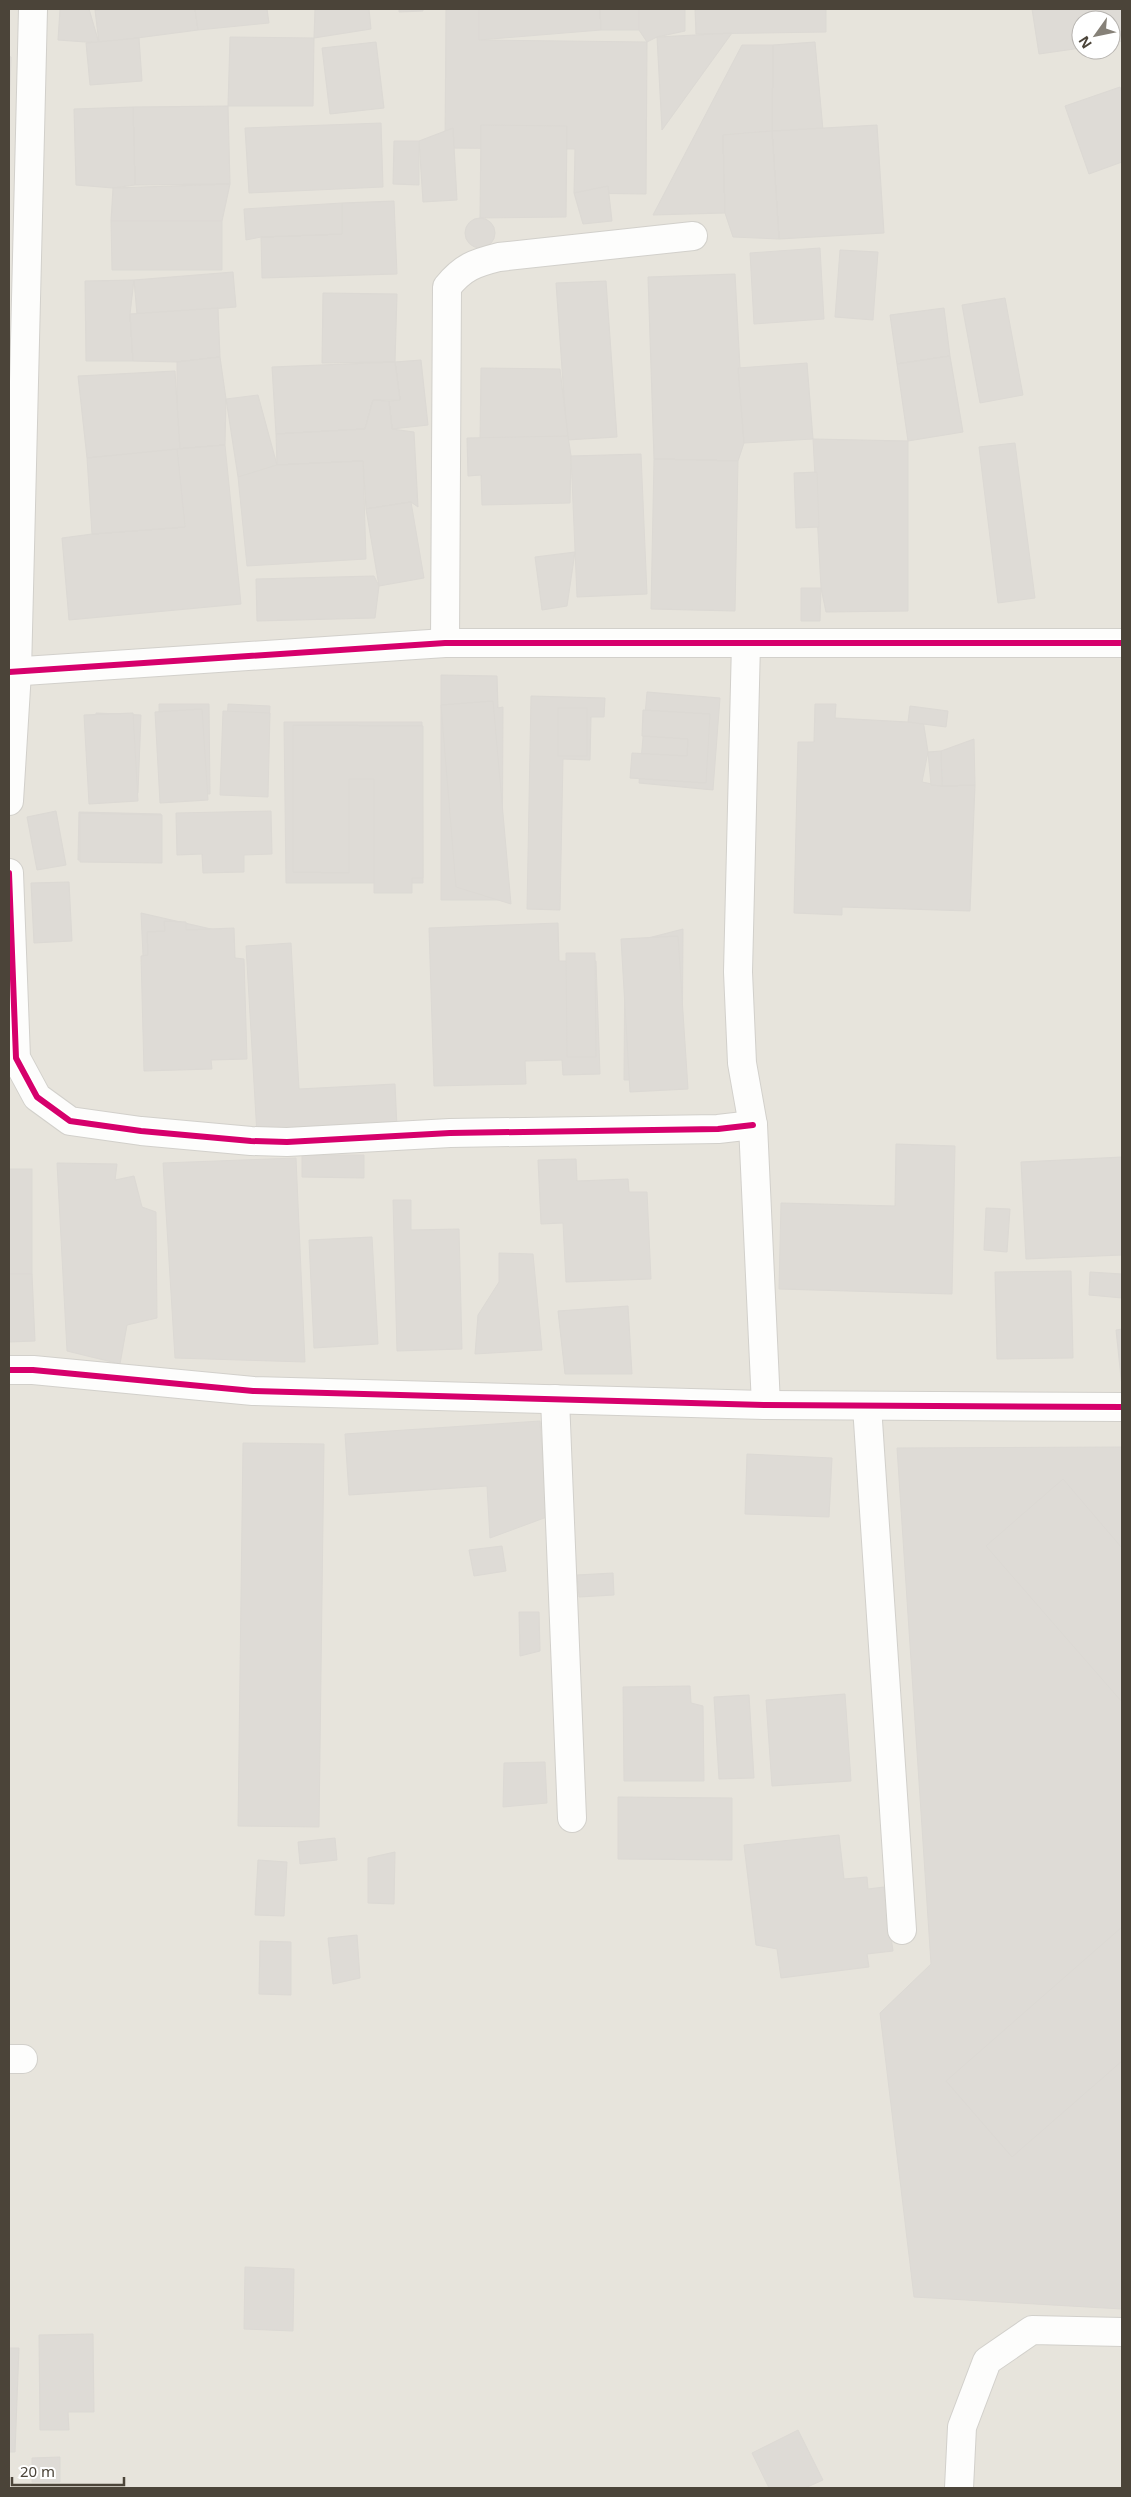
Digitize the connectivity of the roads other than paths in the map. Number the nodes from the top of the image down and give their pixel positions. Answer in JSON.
{"nodes":[{"id":1,"x":33,"y":9,"type":"edge"},
{"id":2,"x":693,"y":236,"type":"dead end"},
{"id":3,"x":445,"y":643,"type":"junction"},
{"id":4,"x":746,"y":643,"type":"junction"},
{"id":5,"x":1122,"y":643,"type":"edge"},
{"id":6,"x":13,"y":672,"type":"edge"},
{"id":7,"x":9,"y":801,"type":"edge"},
{"id":8,"x":9,"y":873,"type":"edge"},
{"id":9,"x":753,"y":1125,"type":"junction"},
{"id":10,"x":9,"y":1370,"type":"edge"},
{"id":11,"x":555,"y":1399,"type":"junction"},
{"id":12,"x":766,"y":1404,"type":"junction"},
{"id":13,"x":868,"y":1406,"type":"junction"},
{"id":14,"x":1122,"y":1407,"type":"edge"},
{"id":15,"x":572,"y":1818,"type":"dead end"},
{"id":16,"x":902,"y":1930,"type":"dead end"},
{"id":17,"x":1122,"y":2332,"type":"edge"},
{"id":18,"x":959,"y":2488,"type":"edge"}],
"edges":[{"from":1,"to":6,"type":"street"},
{"from":2,"to":3,"type":"street"},
{"from":3,"to":4,"type":"street"},
{"from":3,"to":6,"type":"street"},
{"from":4,"to":5,"type":"street"},
{"from":4,"to":9,"type":"street"},
{"from":6,"to":7,"type":"street"},
{"from":8,"to":9,"type":"street"},
{"from":9,"to":12,"type":"street"},
{"from":10,"to":11,"type":"street"},
{"from":11,"to":12,"type":"street"},
{"from":11,"to":15,"type":"street"},
{"from":12,"to":13,"type":"street"},
{"from":13,"to":14,"type":"street"},
{"from":13,"to":16,"type":"street"},
{"from":17,"to":18,"type":"street"}]}
